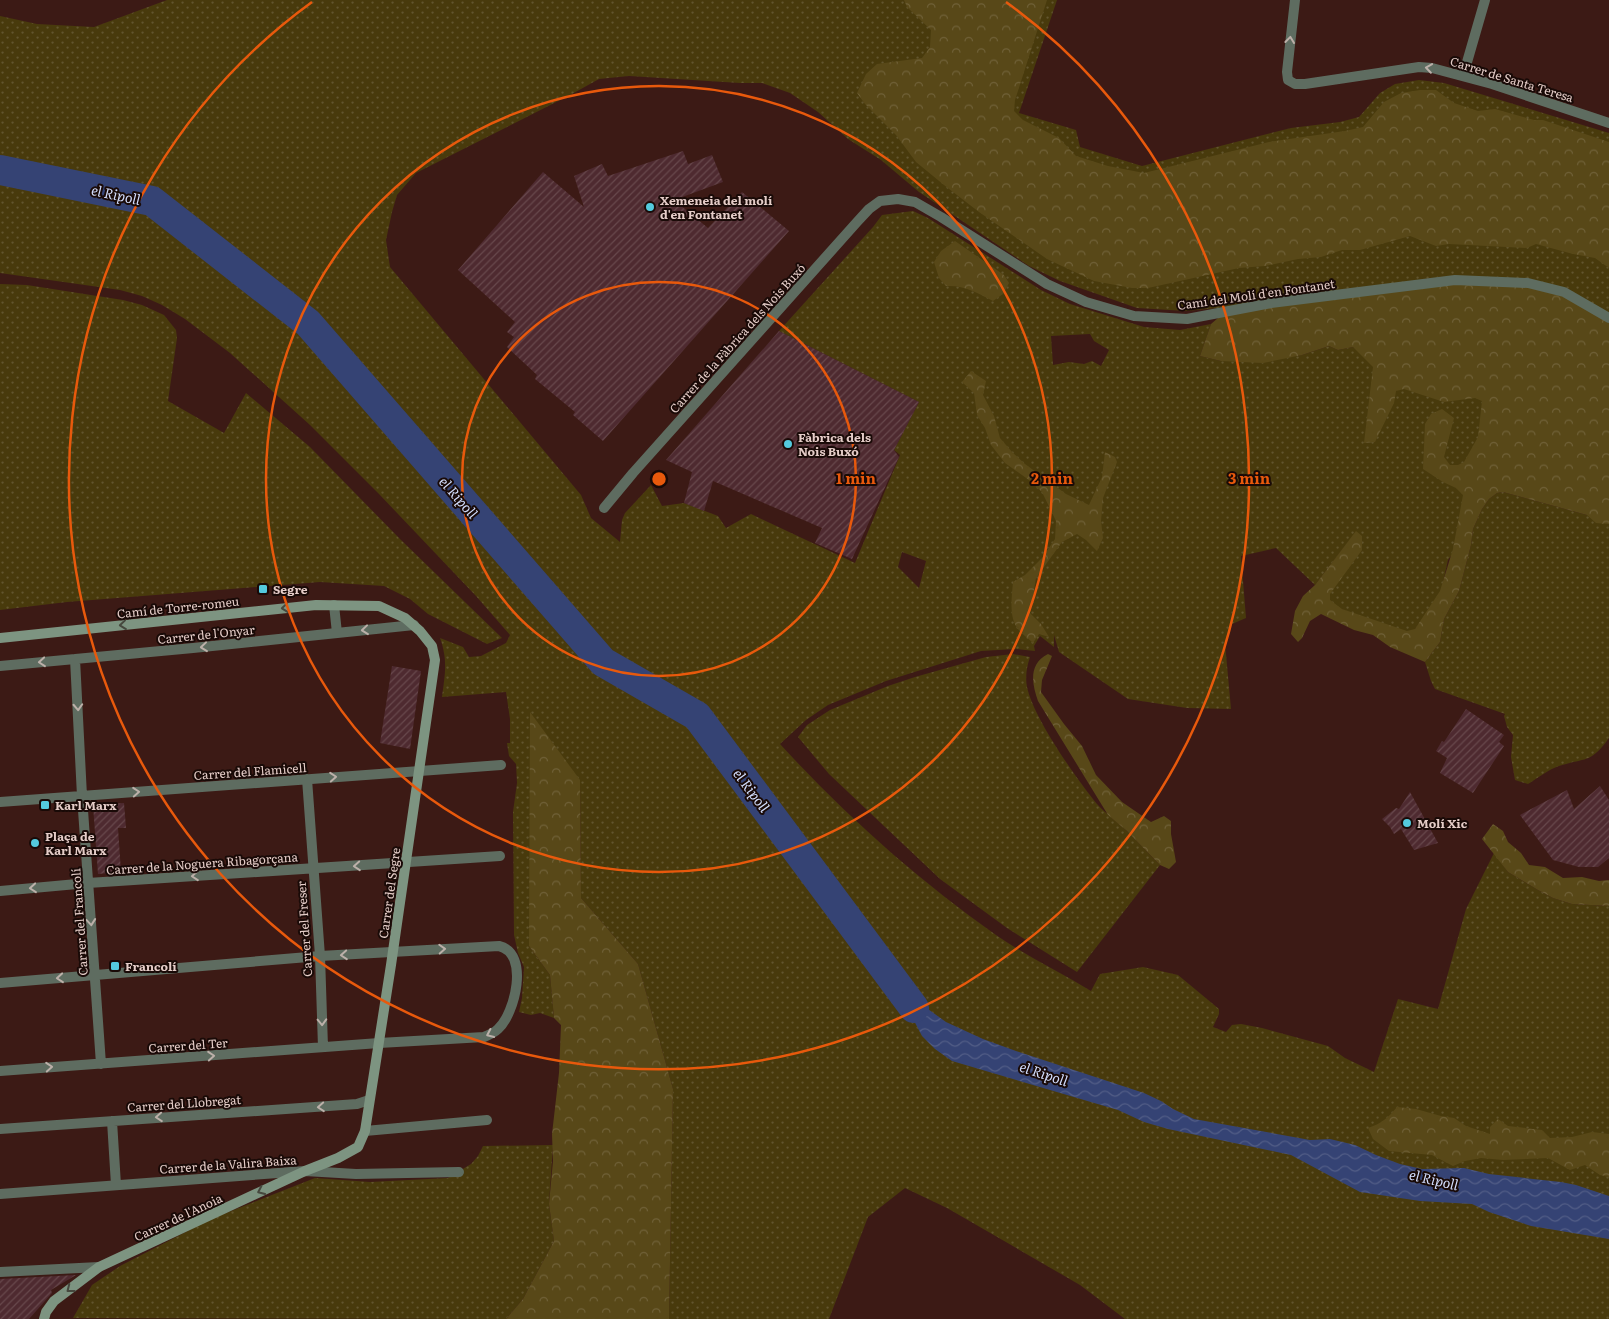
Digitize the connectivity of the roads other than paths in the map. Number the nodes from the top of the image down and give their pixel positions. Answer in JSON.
{"nodes":[{"id":1,"x":1295,"y":0,"type":"edge"},
{"id":2,"x":1484,"y":0,"type":"edge"},
{"id":3,"x":1463,"y":76,"type":"junction"},
{"id":4,"x":1609,"y":123,"type":"edge"},
{"id":5,"x":898,"y":199,"type":"joint"},
{"id":6,"x":1609,"y":318,"type":"edge"},
{"id":7,"x":604,"y":508,"type":"dead end"},
{"id":8,"x":334,"y":605,"type":"junction"},
{"id":9,"x":414,"y":625,"type":"junction"},
{"id":10,"x":337,"y":633,"type":"junction"},
{"id":11,"x":0,"y":638,"type":"edge"},
{"id":12,"x":76,"y":659,"type":"junction"},
{"id":13,"x":0,"y":666,"type":"edge"},
{"id":14,"x":501,"y":765,"type":"dead end"},
{"id":15,"x":419,"y":772,"type":"junction"},
{"id":16,"x":307,"y":779,"type":"junction"},
{"id":17,"x":82,"y":796,"type":"junction"},
{"id":18,"x":0,"y":802,"type":"edge"},
{"id":19,"x":500,"y":856,"type":"dead end"},
{"id":20,"x":406,"y":863,"type":"junction"},
{"id":21,"x":313,"y":869,"type":"junction"},
{"id":22,"x":88,"y":883,"type":"junction"},
{"id":23,"x":0,"y":891,"type":"edge"},
{"id":24,"x":393,"y":951,"type":"junction"},
{"id":25,"x":320,"y":956,"type":"junction"},
{"id":26,"x":95,"y":975,"type":"junction"},
{"id":27,"x":0,"y":983,"type":"edge"},
{"id":28,"x":379,"y":1043,"type":"junction"},
{"id":29,"x":323,"y":1047,"type":"junction"},
{"id":30,"x":101,"y":1064,"type":"junction"},
{"id":31,"x":0,"y":1071,"type":"edge"},
{"id":32,"x":369,"y":1100,"type":"junction"},
{"id":33,"x":487,"y":1120,"type":"dead end"},
{"id":34,"x":112,"y":1121,"type":"junction"},
{"id":35,"x":0,"y":1129,"type":"edge"},
{"id":36,"x":365,"y":1131,"type":"junction"},
{"id":37,"x":338,"y":1158,"type":"joint"},
{"id":38,"x":305,"y":1171,"type":"junction"},
{"id":39,"x":459,"y":1172,"type":"dead end"},
{"id":40,"x":116,"y":1185,"type":"junction"},
{"id":41,"x":0,"y":1194,"type":"edge"},
{"id":42,"x":99,"y":1267,"type":"junction"},
{"id":43,"x":0,"y":1272,"type":"edge"},
{"id":44,"x":44,"y":1319,"type":"edge"}],
"edges":[{"from":3,"to":1,"type":"street","name":"Carrer de Santa Teresa","one_way":true},
{"from":2,"to":3,"type":"street"},
{"from":3,"to":4,"type":"street","name":"Carrer de Santa Teresa"},
{"from":5,"to":6,"type":"street","name":"Camí del Molí d'en Fontanet"},
{"from":5,"to":7,"type":"street","name":"Carrer de la Fàbrica dels Nois Buxó"},
{"from":8,"to":9,"type":"street","name":"Camí de Torre-romeu"},
{"from":8,"to":10,"type":"street"},
{"from":8,"to":11,"type":"street","name":"Camí de Torre-romeu","one_way":true},
{"from":9,"to":10,"type":"street","name":"Carrer de l'Onyar","one_way":true},
{"from":9,"to":15,"type":"street","name":"Carrer del Segre"},
{"from":10,"to":12,"type":"street","name":"Carrer de l'Onyar","one_way":true},
{"from":12,"to":13,"type":"street","name":"Carrer de l'Onyar","one_way":true},
{"from":12,"to":17,"type":"street","name":"Carrer del Francolí","one_way":true},
{"from":14,"to":15,"type":"street","name":"Carrer del Flamicell"},
{"from":16,"to":15,"type":"street","name":"Carrer del Flamicell","one_way":true},
{"from":15,"to":20,"type":"street","name":"Carrer del Segre"},
{"from":17,"to":16,"type":"street","name":"Carrer del Flamicell","one_way":true},
{"from":16,"to":21,"type":"street","name":"Carrer del Freser"},
{"from":17,"to":18,"type":"street","name":"Carrer del Flamicell"},
{"from":17,"to":22,"type":"street","name":"Carrer del Francolí"},
{"from":19,"to":20,"type":"street","name":"Carrer de la Noguera Ribagorçana"},
{"from":20,"to":21,"type":"street","name":"Carrer de la Noguera Ribagorçana","one_way":true},
{"from":20,"to":24,"type":"street","name":"Carrer del Segre"},
{"from":21,"to":22,"type":"street","name":"Carrer de la Noguera Ribagorçana","one_way":true},
{"from":21,"to":25,"type":"street","name":"Carrer del Freser"},
{"from":22,"to":23,"type":"street","name":"Carrer de la Noguera Ribagorçana","one_way":true},
{"from":22,"to":26,"type":"street","name":"Carrer del Francolí","one_way":true},
{"from":24,"to":25,"type":"street","one_way":true},
{"from":24,"to":28,"type":"street","name":"Carrer del Segre"},
{"from":24,"to":28,"type":"street","name":"Carrer del Ter","one_way":true},
{"from":25,"to":26,"type":"street"},
{"from":25,"to":29,"type":"street","name":"Carrer del Freser","one_way":true},
{"from":26,"to":27,"type":"street","one_way":true},
{"from":26,"to":30,"type":"street","name":"Carrer del Francolí"},
{"from":28,"to":29,"type":"street","name":"Carrer del Ter"},
{"from":28,"to":32,"type":"street","name":"Carrer del Segre"},
{"from":30,"to":29,"type":"street","name":"Carrer del Ter","one_way":true},
{"from":31,"to":30,"type":"street","name":"Carrer del Ter","one_way":true},
{"from":32,"to":34,"type":"street","name":"Carrer del Llobregat","one_way":true},
{"from":32,"to":36,"type":"street","name":"Carrer del Segre"},
{"from":33,"to":36,"type":"street"},
{"from":34,"to":35,"type":"street","name":"Carrer del Llobregat"},
{"from":34,"to":40,"type":"street"},
{"from":36,"to":37,"type":"street","name":"Carrer del Segre"},
{"from":37,"to":38,"type":"street","name":"Carrer de l'Anoia"},
{"from":38,"to":39,"type":"street","name":"Carrer de la Valira Baixa"},
{"from":38,"to":40,"type":"street","name":"Carrer de la Valira Baixa"},
{"from":38,"to":42,"type":"street","name":"Carrer de l'Anoia","one_way":true},
{"from":40,"to":41,"type":"street","name":"Carrer de la Valira Baixa"},
{"from":42,"to":43,"type":"street"},
{"from":42,"to":44,"type":"street","name":"Carrer de l'Anoia","one_way":true}]}
